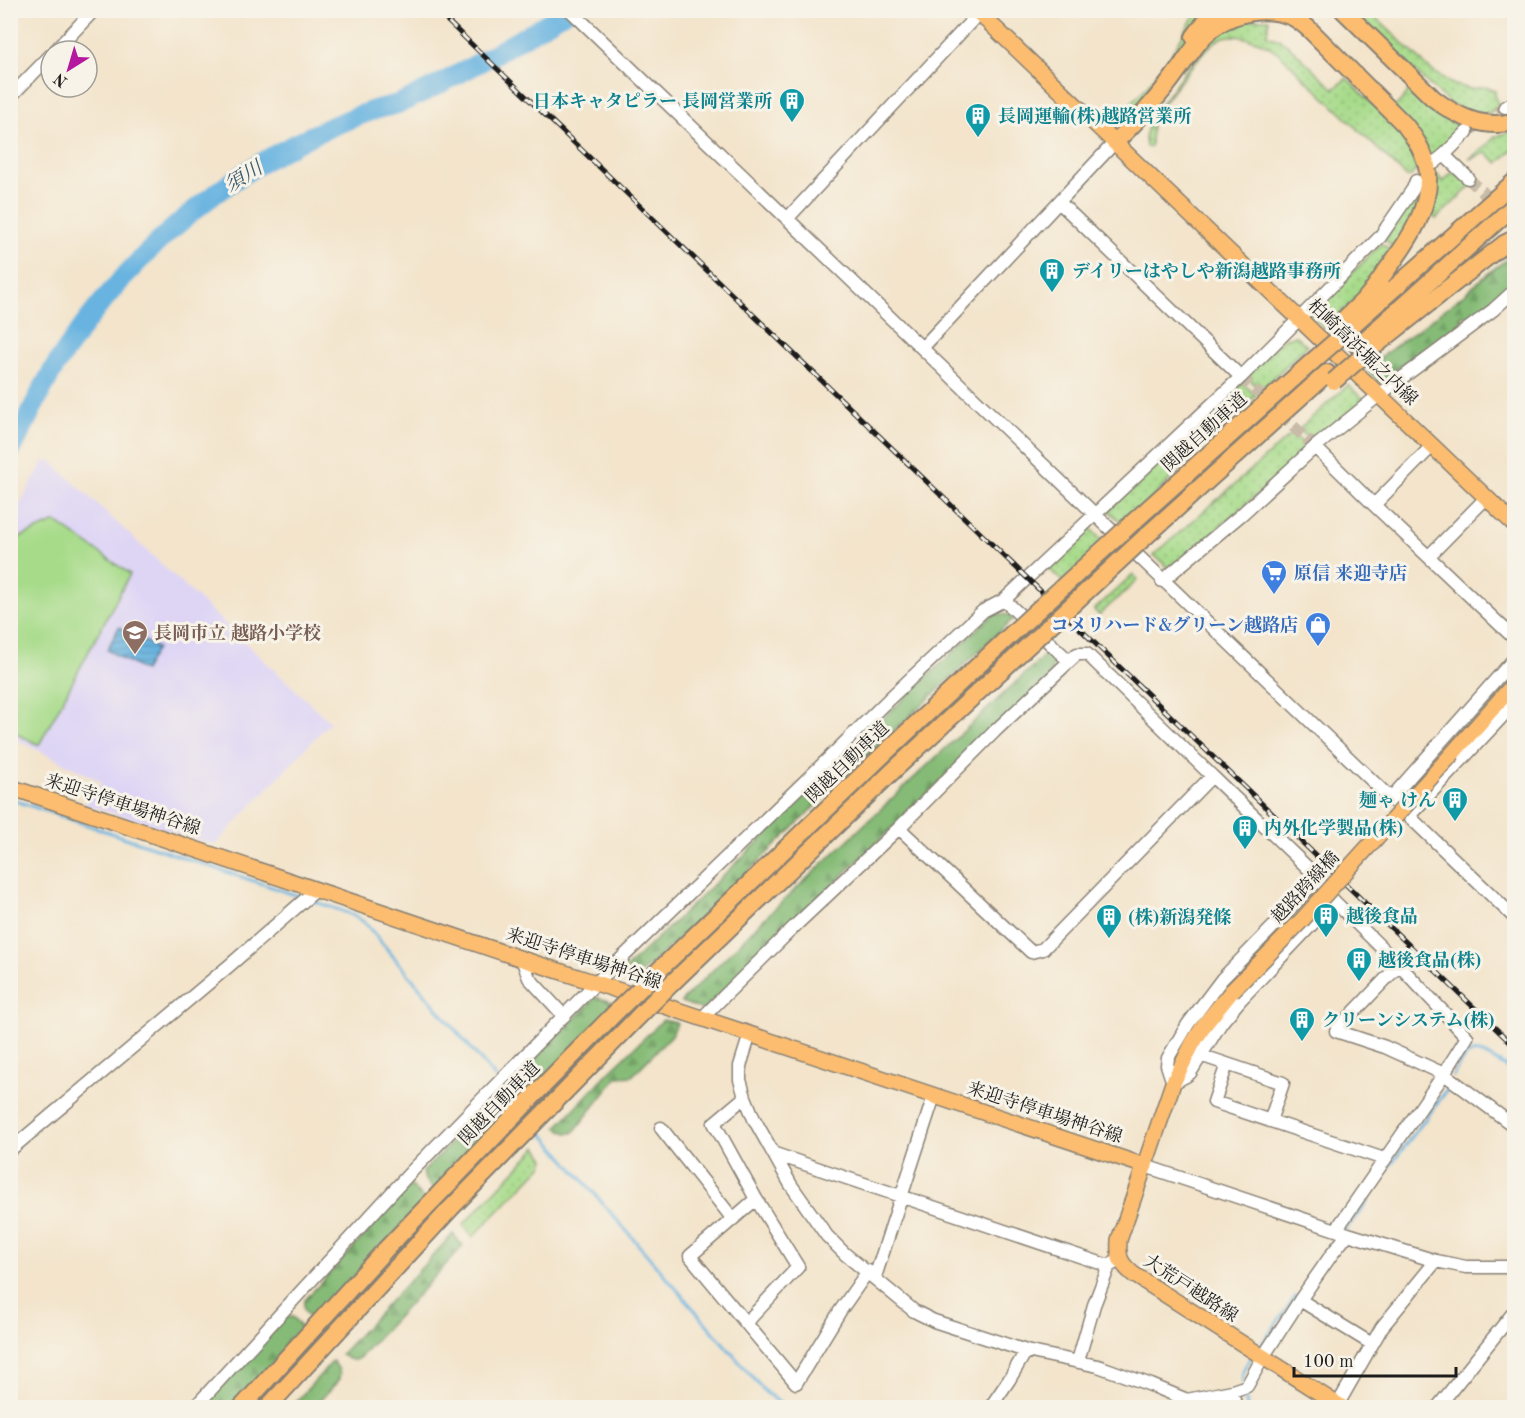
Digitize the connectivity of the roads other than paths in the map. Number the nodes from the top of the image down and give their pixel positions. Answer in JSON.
{"nodes":[{"id":1,"x":94,"y":10,"type":"edge"},
{"id":2,"x":570,"y":10,"type":"edge"},
{"id":3,"x":1214,"y":10,"type":"edge"},
{"id":4,"x":1343,"y":10,"type":"edge"},
{"id":5,"x":978,"y":12,"type":"edge"},
{"id":6,"x":66,"y":39,"type":"edge"},
{"id":7,"x":39,"y":67,"type":"edge"},
{"id":8,"x":1161,"y":92,"type":"junction"},
{"id":9,"x":10,"y":97,"type":"edge"},
{"id":10,"x":1515,"y":122,"type":"edge"},
{"id":11,"x":1467,"y":132,"type":"tunnel mouth"},
{"id":12,"x":1115,"y":142,"type":"junction"},
{"id":13,"x":1468,"y":178,"type":"tunnel mouth"},
{"id":14,"x":1416,"y":181,"type":"dead end"},
{"id":15,"x":1515,"y":182,"type":"edge"},
{"id":16,"x":1059,"y":202,"type":"junction"},
{"id":17,"x":1515,"y":206,"type":"edge"},
{"id":18,"x":787,"y":219,"type":"junction"},
{"id":19,"x":1515,"y":239,"type":"edge"},
{"id":20,"x":1515,"y":291,"type":"edge"},
{"id":21,"x":1300,"y":318,"type":"junction"},
{"id":22,"x":1341,"y":329,"type":"junction"},
{"id":23,"x":922,"y":348,"type":"junction"},
{"id":24,"x":1362,"y":349,"type":"junction"},
{"id":25,"x":1241,"y":377,"type":"junction"},
{"id":26,"x":1379,"y":395,"type":"junction"},
{"id":27,"x":1433,"y":445,"type":"junction"},
{"id":28,"x":1315,"y":447,"type":"junction"},
{"id":29,"x":1487,"y":497,"type":"junction"},
{"id":30,"x":1374,"y":505,"type":"junction"},
{"id":31,"x":1094,"y":513,"type":"junction"},
{"id":32,"x":1515,"y":524,"type":"edge"},
{"id":33,"x":1429,"y":556,"type":"junction"},
{"id":34,"x":1162,"y":580,"type":"junction"},
{"id":35,"x":1004,"y":600,"type":"junction"},
{"id":36,"x":1515,"y":638,"type":"edge"},
{"id":37,"x":1515,"y":659,"type":"edge"},
{"id":38,"x":1069,"y":661,"type":"junction"},
{"id":39,"x":1515,"y":684,"type":"edge"},
{"id":40,"x":1515,"y":704,"type":"edge"},
{"id":41,"x":1212,"y":776,"type":"junction"},
{"id":42,"x":10,"y":787,"type":"edge"},
{"id":43,"x":1391,"y":798,"type":"junction"},
{"id":44,"x":1409,"y":816,"type":"junction"},
{"id":45,"x":899,"y":828,"type":"junction"},
{"id":46,"x":1317,"y":879,"type":"junction"},
{"id":47,"x":316,"y":890,"type":"junction"},
{"id":48,"x":1334,"y":901,"type":"junction"},
{"id":49,"x":1515,"y":917,"type":"edge"},
{"id":50,"x":522,"y":959,"type":"junction"},
{"id":51,"x":1399,"y":965,"type":"junction"},
{"id":52,"x":596,"y":982,"type":"junction"},
{"id":53,"x":1232,"y":991,"type":"joint"},
{"id":54,"x":564,"y":1016,"type":"junction"},
{"id":55,"x":702,"y":1018,"type":"junction"},
{"id":56,"x":750,"y":1034,"type":"junction"},
{"id":57,"x":1200,"y":1055,"type":"junction"},
{"id":58,"x":1227,"y":1064,"type":"junction"},
{"id":59,"x":1444,"y":1074,"type":"junction"},
{"id":60,"x":1173,"y":1083,"type":"junction"},
{"id":61,"x":934,"y":1096,"type":"junction"},
{"id":62,"x":745,"y":1097,"type":"junction"},
{"id":63,"x":1270,"y":1121,"type":"junction"},
{"id":64,"x":1515,"y":1126,"type":"edge"},
{"id":65,"x":661,"y":1128,"type":"dead end"},
{"id":66,"x":10,"y":1150,"type":"edge"},
{"id":67,"x":775,"y":1154,"type":"junction"},
{"id":68,"x":1384,"y":1159,"type":"junction"},
{"id":69,"x":1145,"y":1166,"type":"junction"},
{"id":70,"x":902,"y":1197,"type":"junction"},
{"id":71,"x":756,"y":1199,"type":"junction"},
{"id":72,"x":733,"y":1219,"type":"junction"},
{"id":73,"x":1335,"y":1230,"type":"junction"},
{"id":74,"x":1348,"y":1234,"type":"junction"},
{"id":75,"x":1436,"y":1261,"type":"junction"},
{"id":76,"x":1114,"y":1263,"type":"junction"},
{"id":77,"x":1515,"y":1267,"type":"edge"},
{"id":78,"x":871,"y":1274,"type":"junction"},
{"id":79,"x":1300,"y":1300,"type":"junction"},
{"id":80,"x":1515,"y":1312,"type":"edge"},
{"id":81,"x":746,"y":1323,"type":"junction"},
{"id":82,"x":1372,"y":1344,"type":"junction"},
{"id":83,"x":1026,"y":1351,"type":"junction"},
{"id":84,"x":1263,"y":1357,"type":"junction"},
{"id":85,"x":1078,"y":1361,"type":"junction"},
{"id":86,"x":1232,"y":1391,"type":"junction"},
{"id":87,"x":1184,"y":1404,"type":"edge"},
{"id":88,"x":1340,"y":1406,"type":"edge"},
{"id":89,"x":194,"y":1407,"type":"edge"},
{"id":90,"x":241,"y":1407,"type":"edge"},
{"id":91,"x":267,"y":1407,"type":"edge"},
{"id":92,"x":990,"y":1407,"type":"edge"},
{"id":93,"x":1236,"y":1407,"type":"edge"},
{"id":94,"x":1437,"y":1407,"type":"edge"}],
"edges":[{"from":1,"to":6,"type":"street"},
{"from":2,"to":18,"type":"street"},
{"from":3,"to":8,"type":"highway"},
{"from":4,"to":10,"type":"highway"},
{"from":5,"to":12,"type":"main road","name":"柏崎高浜堀之内線"},
{"from":5,"to":18,"type":"street"},
{"from":7,"to":9,"type":"street"},
{"from":8,"to":12,"type":"highway"},
{"from":8,"to":22,"type":"highway"},
{"from":11,"to":13,"type":"street"},
{"from":12,"to":16,"type":"street"},
{"from":12,"to":21,"type":"main road","name":"柏崎高浜堀之内線"},
{"from":14,"to":21,"type":"street"},
{"from":15,"to":22,"type":"highway"},
{"from":16,"to":23,"type":"street"},
{"from":16,"to":25,"type":"street"},
{"from":17,"to":24,"type":"highway","name":"関越自動車道"},
{"from":18,"to":23,"type":"street"},
{"from":19,"to":24,"type":"highway"},
{"from":20,"to":26,"type":"street"},
{"from":21,"to":25,"type":"street"},
{"from":21,"to":26,"type":"main road","name":"柏崎高浜堀之内線"},
{"from":22,"to":90,"type":"highway","name":"関越自動車道","bridge":true},
{"from":23,"to":31,"type":"street"},
{"from":24,"to":91,"type":"highway","name":"関越自動車道","bridge":true},
{"from":25,"to":31,"type":"street"},
{"from":26,"to":27,"type":"main road","name":"柏崎高浜堀之内線"},
{"from":26,"to":28,"type":"street"},
{"from":27,"to":29,"type":"main road","name":"柏崎高浜堀之内線"},
{"from":27,"to":30,"type":"street"},
{"from":28,"to":30,"type":"street"},
{"from":28,"to":34,"type":"street"},
{"from":29,"to":32,"type":"main road","name":"柏崎高浜堀之内線"},
{"from":29,"to":33,"type":"street"},
{"from":30,"to":33,"type":"street"},
{"from":31,"to":34,"type":"street"},
{"from":31,"to":35,"type":"street"},
{"from":33,"to":36,"type":"street"},
{"from":34,"to":43,"type":"street"},
{"from":35,"to":38,"type":"street"},
{"from":35,"to":52,"type":"street"},
{"from":37,"to":43,"type":"street"},
{"from":38,"to":41,"type":"street"},
{"from":38,"to":45,"type":"street"},
{"from":39,"to":53,"type":"main road","name":"越路跨線橋","bridge":true},
{"from":40,"to":44,"type":"street"},
{"from":41,"to":45,"type":"street"},
{"from":41,"to":46,"type":"street"},
{"from":42,"to":47,"type":"main road","name":"来迎寺停車場神谷線"},
{"from":43,"to":44,"type":"street"},
{"from":44,"to":49,"type":"street"},
{"from":45,"to":55,"type":"street"},
{"from":46,"to":48,"type":"street"},
{"from":46,"to":60,"type":"street"},
{"from":47,"to":50,"type":"main road","name":"来迎寺停車場神谷線"},
{"from":47,"to":66,"type":"street"},
{"from":48,"to":51,"type":"street"},
{"from":48,"to":57,"type":"street"},
{"from":50,"to":52,"type":"main road","name":"来迎寺停車場神谷線"},
{"from":50,"to":54,"type":"street"},
{"from":51,"to":59,"type":"street"},
{"from":51,"to":59,"type":"street"},
{"from":52,"to":54,"type":"street"},
{"from":52,"to":55,"type":"main road","name":"来迎寺停車場神谷線"},
{"from":53,"to":60,"type":"main road","name":"大荒戸越路線"},
{"from":54,"to":89,"type":"street"},
{"from":55,"to":56,"type":"main road","name":"来迎寺停車場神谷線"},
{"from":56,"to":61,"type":"main road","name":"来迎寺停車場神谷線"},
{"from":56,"to":62,"type":"street"},
{"from":57,"to":58,"type":"street"},
{"from":57,"to":60,"type":"street"},
{"from":58,"to":63,"type":"street"},
{"from":58,"to":63,"type":"street"},
{"from":59,"to":64,"type":"street"},
{"from":59,"to":68,"type":"street"},
{"from":60,"to":69,"type":"main road","name":"大荒戸越路線"},
{"from":61,"to":69,"type":"main road","name":"来迎寺停車場神谷線"},
{"from":61,"to":70,"type":"street"},
{"from":62,"to":67,"type":"street"},
{"from":62,"to":71,"type":"street"},
{"from":63,"to":68,"type":"street"},
{"from":65,"to":72,"type":"street"},
{"from":67,"to":70,"type":"street"},
{"from":67,"to":78,"type":"street"},
{"from":68,"to":73,"type":"street"},
{"from":69,"to":73,"type":"street"},
{"from":69,"to":76,"type":"main road","name":"大荒戸越路線"},
{"from":70,"to":76,"type":"street"},
{"from":70,"to":78,"type":"street"},
{"from":71,"to":72,"type":"street"},
{"from":71,"to":81,"type":"street"},
{"from":72,"to":81,"type":"street"},
{"from":73,"to":74,"type":"street"},
{"from":74,"to":75,"type":"street"},
{"from":74,"to":79,"type":"street"},
{"from":75,"to":77,"type":"street"},
{"from":75,"to":82,"type":"street"},
{"from":76,"to":84,"type":"main road","name":"大荒戸越路線"},
{"from":76,"to":85,"type":"street"},
{"from":78,"to":81,"type":"street"},
{"from":78,"to":83,"type":"street"},
{"from":79,"to":82,"type":"street"},
{"from":79,"to":84,"type":"street"},
{"from":80,"to":94,"type":"street"},
{"from":82,"to":88,"type":"street"},
{"from":83,"to":85,"type":"street"},
{"from":83,"to":92,"type":"street"},
{"from":84,"to":86,"type":"street"},
{"from":84,"to":88,"type":"main road","name":"大荒戸越路線"},
{"from":85,"to":87,"type":"street"},
{"from":86,"to":87,"type":"street"},
{"from":86,"to":93,"type":"street"}]}
